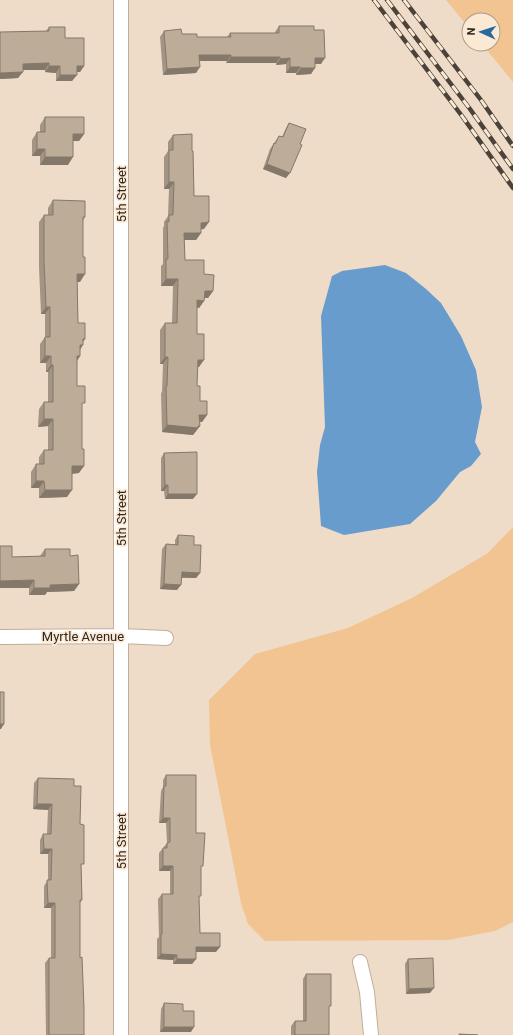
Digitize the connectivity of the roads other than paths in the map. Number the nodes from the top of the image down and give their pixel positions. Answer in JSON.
{"nodes":[{"id":1,"x":121,"y":0,"type":"edge"},
{"id":2,"x":122,"y":636,"type":"junction"},
{"id":3,"x":0,"y":637,"type":"edge"},
{"id":4,"x":166,"y":638,"type":"dead end"},
{"id":5,"x":360,"y":962,"type":"dead end"},
{"id":6,"x":121,"y":1035,"type":"edge"},
{"id":7,"x":371,"y":1035,"type":"edge"}],
"edges":[{"from":1,"to":2,"type":"street","name":"5th Street"},
{"from":2,"to":3,"type":"street","name":"Myrtle Avenue"},
{"from":2,"to":4,"type":"street","name":"Myrtle Avenue"},
{"from":2,"to":6,"type":"street","name":"5th Street"},
{"from":5,"to":7,"type":"street"}]}
